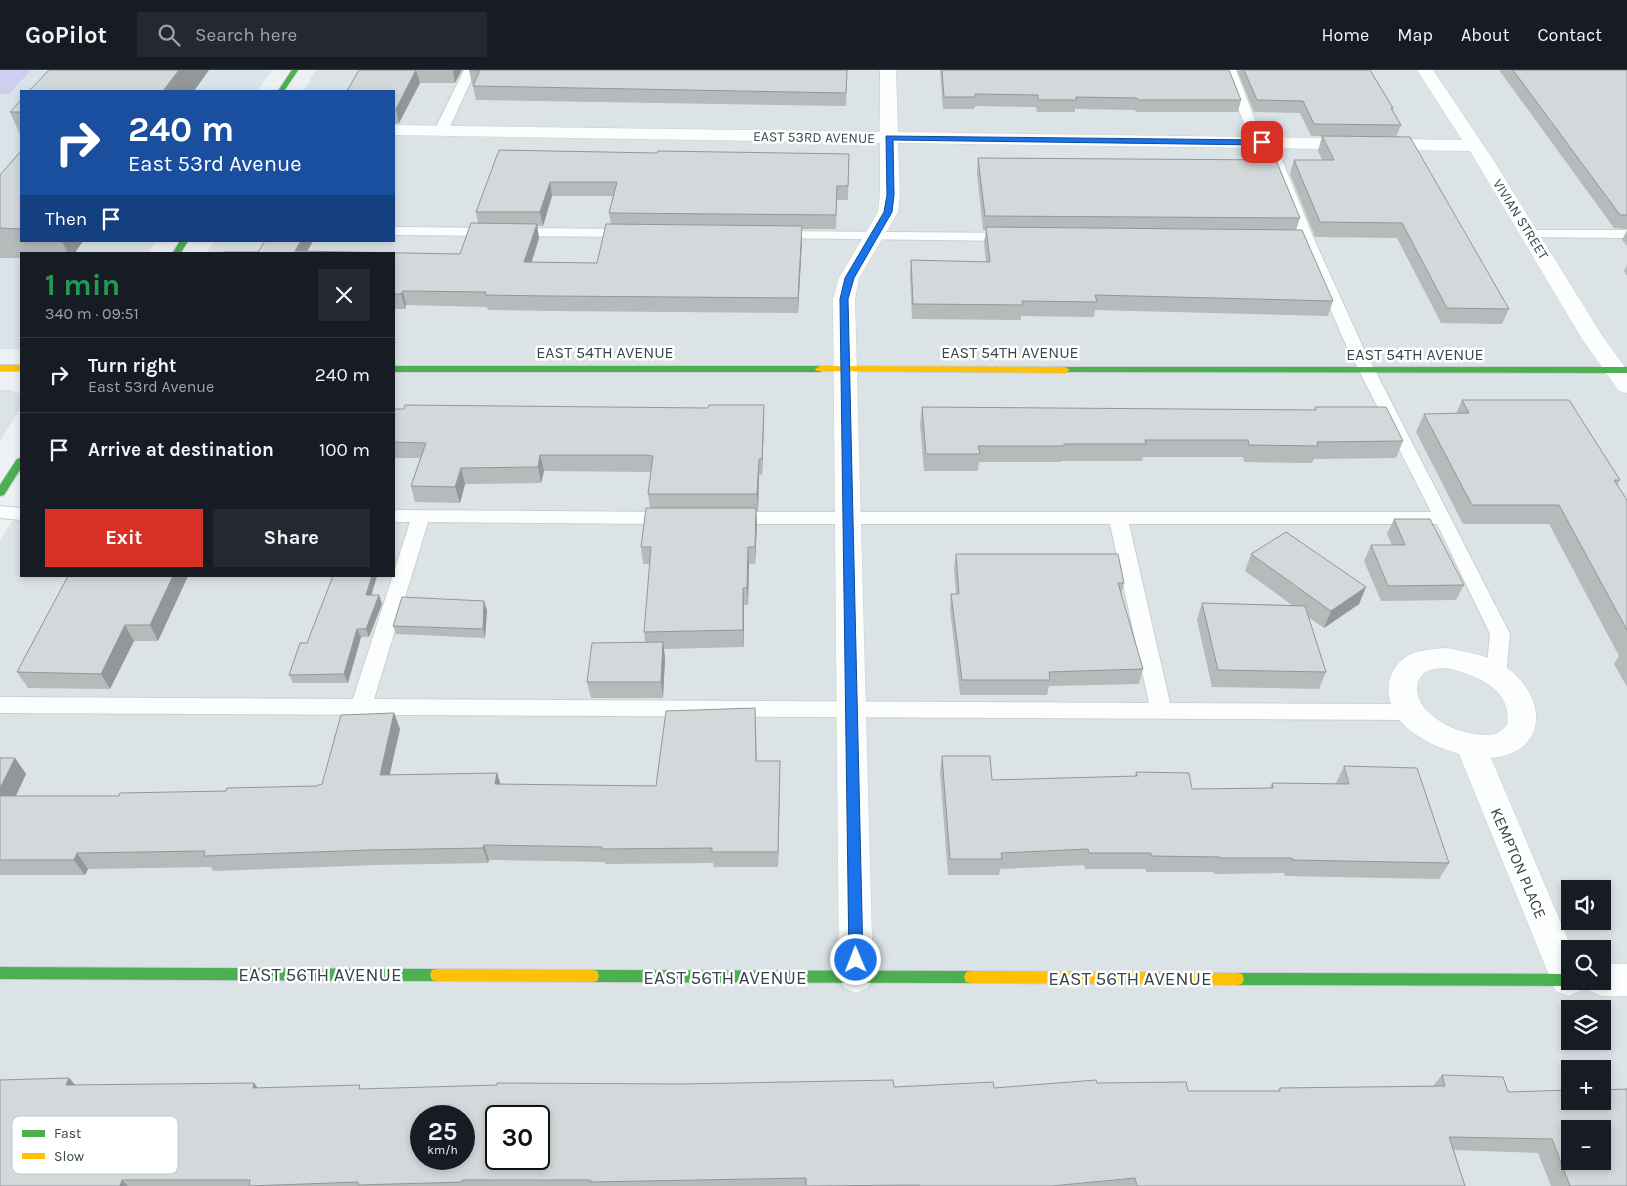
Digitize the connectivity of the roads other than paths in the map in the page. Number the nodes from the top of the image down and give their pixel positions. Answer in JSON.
{"nodes":[{"id":1,"x":295,"y":70,"type":"edge"},
{"id":2,"x":470,"y":70,"type":"edge"},
{"id":3,"x":888,"y":70,"type":"edge"},
{"id":4,"x":1230,"y":70,"type":"edge"},
{"id":5,"x":1425,"y":70,"type":"edge"},
{"id":6,"x":282,"y":90,"type":"edge"},
{"id":7,"x":395,"y":130,"type":"edge"},
{"id":8,"x":440,"y":131,"type":"junction"},
{"id":9,"x":889,"y":138,"type":"junction"},
{"id":10,"x":1262,"y":142,"type":"junction"},
{"id":11,"x":1475,"y":146,"type":"junction"},
{"id":12,"x":395,"y":231,"type":"edge"},
{"id":13,"x":642,"y":234,"type":"edge"},
{"id":14,"x":1530,"y":234,"type":"junction"},
{"id":15,"x":1627,"y":234,"type":"edge"},
{"id":16,"x":761,"y":235,"type":"edge"},
{"id":17,"x":874,"y":236,"type":"junction"},
{"id":18,"x":1031,"y":237,"type":"edge"},
{"id":19,"x":1287,"y":239,"type":"edge"},
{"id":20,"x":1307,"y":239,"type":"junction"},
{"id":21,"x":0,"y":368,"type":"edge"},
{"id":22,"x":20,"y":368,"type":"edge"},
{"id":23,"x":845,"y":368,"type":"junction"},
{"id":24,"x":395,"y":369,"type":"edge"},
{"id":25,"x":1366,"y":370,"type":"junction"},
{"id":26,"x":1623,"y":375,"type":"edge"},
{"id":27,"x":20,"y":462,"type":"edge"},
{"id":28,"x":0,"y":493,"type":"edge"},
{"id":29,"x":0,"y":512,"type":"edge"},
{"id":30,"x":20,"y":514,"type":"edge"},
{"id":31,"x":395,"y":516,"type":"edge"},
{"id":32,"x":421,"y":516,"type":"junction"},
{"id":33,"x":688,"y":518,"type":"edge"},
{"id":34,"x":708,"y":518,"type":"edge"},
{"id":35,"x":1118,"y":518,"type":"junction"},
{"id":36,"x":1443,"y":518,"type":"junction"},
{"id":37,"x":847,"y":519,"type":"junction"},
{"id":38,"x":1496,"y":674,"type":"junction"},
{"id":39,"x":0,"y":705,"type":"edge"},
{"id":40,"x":361,"y":707,"type":"junction"},
{"id":41,"x":852,"y":709,"type":"junction"},
{"id":42,"x":1161,"y":710,"type":"junction"},
{"id":43,"x":1410,"y":712,"type":"junction"},
{"id":44,"x":1471,"y":746,"type":"junction"},
{"id":45,"x":1561,"y":961,"type":"edge"},
{"id":46,"x":0,"y":972,"type":"edge"},
{"id":47,"x":856,"y":977,"type":"junction"},
{"id":48,"x":1561,"y":980,"type":"edge"},
{"id":49,"x":1611,"y":980,"type":"edge"},
{"id":50,"x":1627,"y":980,"type":"edge"}],
"edges":[{"from":1,"to":6,"type":"street"},
{"from":2,"to":8,"type":"lane"},
{"from":3,"to":9,"type":"street"},
{"from":4,"to":10,"type":"lane"},
{"from":5,"to":11,"type":"street","name":"VIVIAN STREET"},
{"from":7,"to":8,"type":"street","name":"EAST 53RD AVENUE"},
{"from":8,"to":9,"type":"street","name":"EAST 53RD AVENUE"},
{"from":9,"to":10,"type":"street","name":"EAST 53RD AVENUE"},
{"from":9,"to":17,"type":"street"},
{"from":10,"to":11,"type":"street","name":"EAST 53RD AVENUE"},
{"from":10,"to":20,"type":"lane"},
{"from":11,"to":14,"type":"street","name":"VIVIAN STREET"},
{"from":12,"to":13,"type":"lane"},
{"from":14,"to":15,"type":"lane"},
{"from":14,"to":26,"type":"street","name":"VIVIAN STREET"},
{"from":16,"to":17,"type":"lane"},
{"from":17,"to":18,"type":"lane"},
{"from":17,"to":23,"type":"street"},
{"from":19,"to":20,"type":"lane"},
{"from":20,"to":25,"type":"lane"},
{"from":21,"to":22,"type":"street"},
{"from":23,"to":24,"type":"street","name":"EAST 54TH AVENUE"},
{"from":23,"to":25,"type":"street","name":"EAST 54TH AVENUE"},
{"from":23,"to":37,"type":"street"},
{"from":25,"to":26,"type":"street","name":"EAST 54TH AVENUE"},
{"from":25,"to":36,"type":"lane"},
{"from":27,"to":28,"type":"street"},
{"from":29,"to":30,"type":"lane"},
{"from":31,"to":32,"type":"lane"},
{"from":32,"to":33,"type":"lane"},
{"from":32,"to":40,"type":"lane"},
{"from":34,"to":37,"type":"lane"},
{"from":35,"to":36,"type":"lane"},
{"from":35,"to":37,"type":"lane"},
{"from":35,"to":42,"type":"lane"},
{"from":36,"to":38,"type":"lane"},
{"from":37,"to":41,"type":"street"},
{"from":38,"to":43,"type":"street"},
{"from":38,"to":44,"type":"street"},
{"from":39,"to":40,"type":"lane"},
{"from":40,"to":41,"type":"lane"},
{"from":41,"to":42,"type":"lane"},
{"from":41,"to":47,"type":"street"},
{"from":42,"to":43,"type":"lane"},
{"from":43,"to":44,"type":"street"},
{"from":44,"to":45,"type":"street","name":"KEMPTON PLACE"},
{"from":46,"to":47,"type":"street","name":"EAST 56TH AVENUE"},
{"from":47,"to":48,"type":"street","name":"EAST 56TH AVENUE"},
{"from":49,"to":50,"type":"street"}]}
